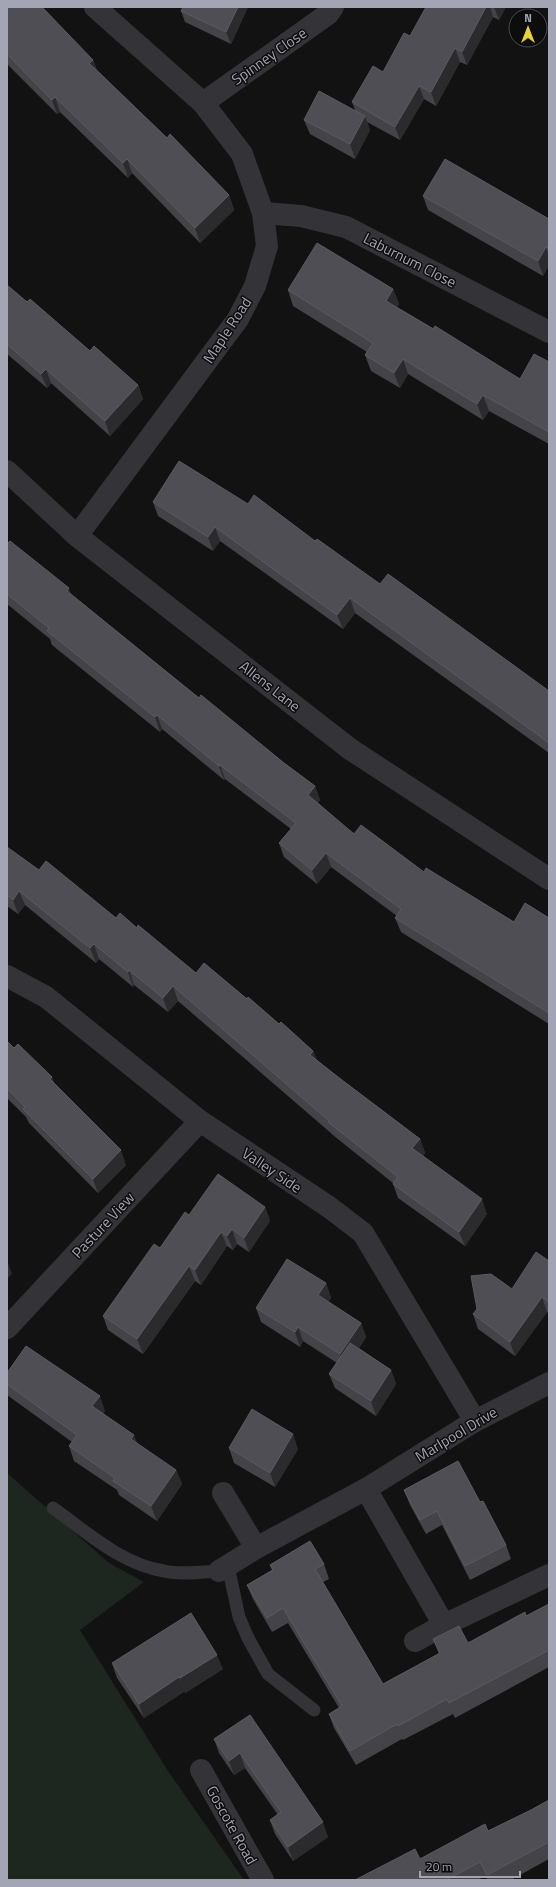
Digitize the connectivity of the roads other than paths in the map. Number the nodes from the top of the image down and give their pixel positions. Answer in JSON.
{"nodes":[{"id":1,"x":95,"y":7,"type":"edge"},
{"id":2,"x":334,"y":7,"type":"edge"},
{"id":3,"x":202,"y":103,"type":"junction"},
{"id":4,"x":263,"y":213,"type":"junction"},
{"id":5,"x":549,"y":332,"type":"edge"},
{"id":6,"x":7,"y":470,"type":"edge"},
{"id":7,"x":77,"y":536,"type":"junction"},
{"id":8,"x":549,"y":879,"type":"edge"},
{"id":9,"x":7,"y":976,"type":"edge"},
{"id":10,"x":200,"y":1121,"type":"junction"},
{"id":11,"x":7,"y":1328,"type":"edge"},
{"id":12,"x":549,"y":1383,"type":"edge"},
{"id":13,"x":475,"y":1421,"type":"junction"},
{"id":14,"x":366,"y":1489,"type":"junction"},
{"id":15,"x":223,"y":1493,"type":"dead end"},
{"id":16,"x":53,"y":1508,"type":"dead end"},
{"id":17,"x":256,"y":1548,"type":"junction"},
{"id":18,"x":224,"y":1568,"type":"junction"},
{"id":19,"x":549,"y":1575,"type":"edge"},
{"id":20,"x":444,"y":1625,"type":"junction"},
{"id":21,"x":415,"y":1641,"type":"dead end"},
{"id":22,"x":314,"y":1710,"type":"dead end"},
{"id":23,"x":201,"y":1770,"type":"dead end"},
{"id":24,"x":263,"y":1880,"type":"edge"}],
"edges":[{"from":1,"to":3,"type":"street","name":"Maple Road"},
{"from":2,"to":3,"type":"street","name":"Spinney Close"},
{"from":3,"to":4,"type":"street","name":"Maple Road"},
{"from":4,"to":5,"type":"street","name":"Laburnum Close"},
{"from":4,"to":7,"type":"street","name":"Maple Road"},
{"from":6,"to":7,"type":"street","name":"Allens Lane"},
{"from":7,"to":8,"type":"street","name":"Allens Lane"},
{"from":9,"to":10,"type":"street","name":"Valley Side"},
{"from":10,"to":11,"type":"street","name":"Pasture View"},
{"from":10,"to":13,"type":"street","name":"Valley Side"},
{"from":12,"to":13,"type":"street","name":"Marlpool Drive"},
{"from":13,"to":14,"type":"street","name":"Marlpool Drive"},
{"from":14,"to":17,"type":"street","name":"Marlpool Drive"},
{"from":14,"to":20,"type":"street"},
{"from":15,"to":17,"type":"street"},
{"from":16,"to":18,"type":"lane"},
{"from":17,"to":18,"type":"street","name":"Marlpool Drive"},
{"from":18,"to":22,"type":"lane"},
{"from":19,"to":20,"type":"street"},
{"from":20,"to":21,"type":"street"},
{"from":23,"to":24,"type":"street","name":"Goscote Road"}]}
